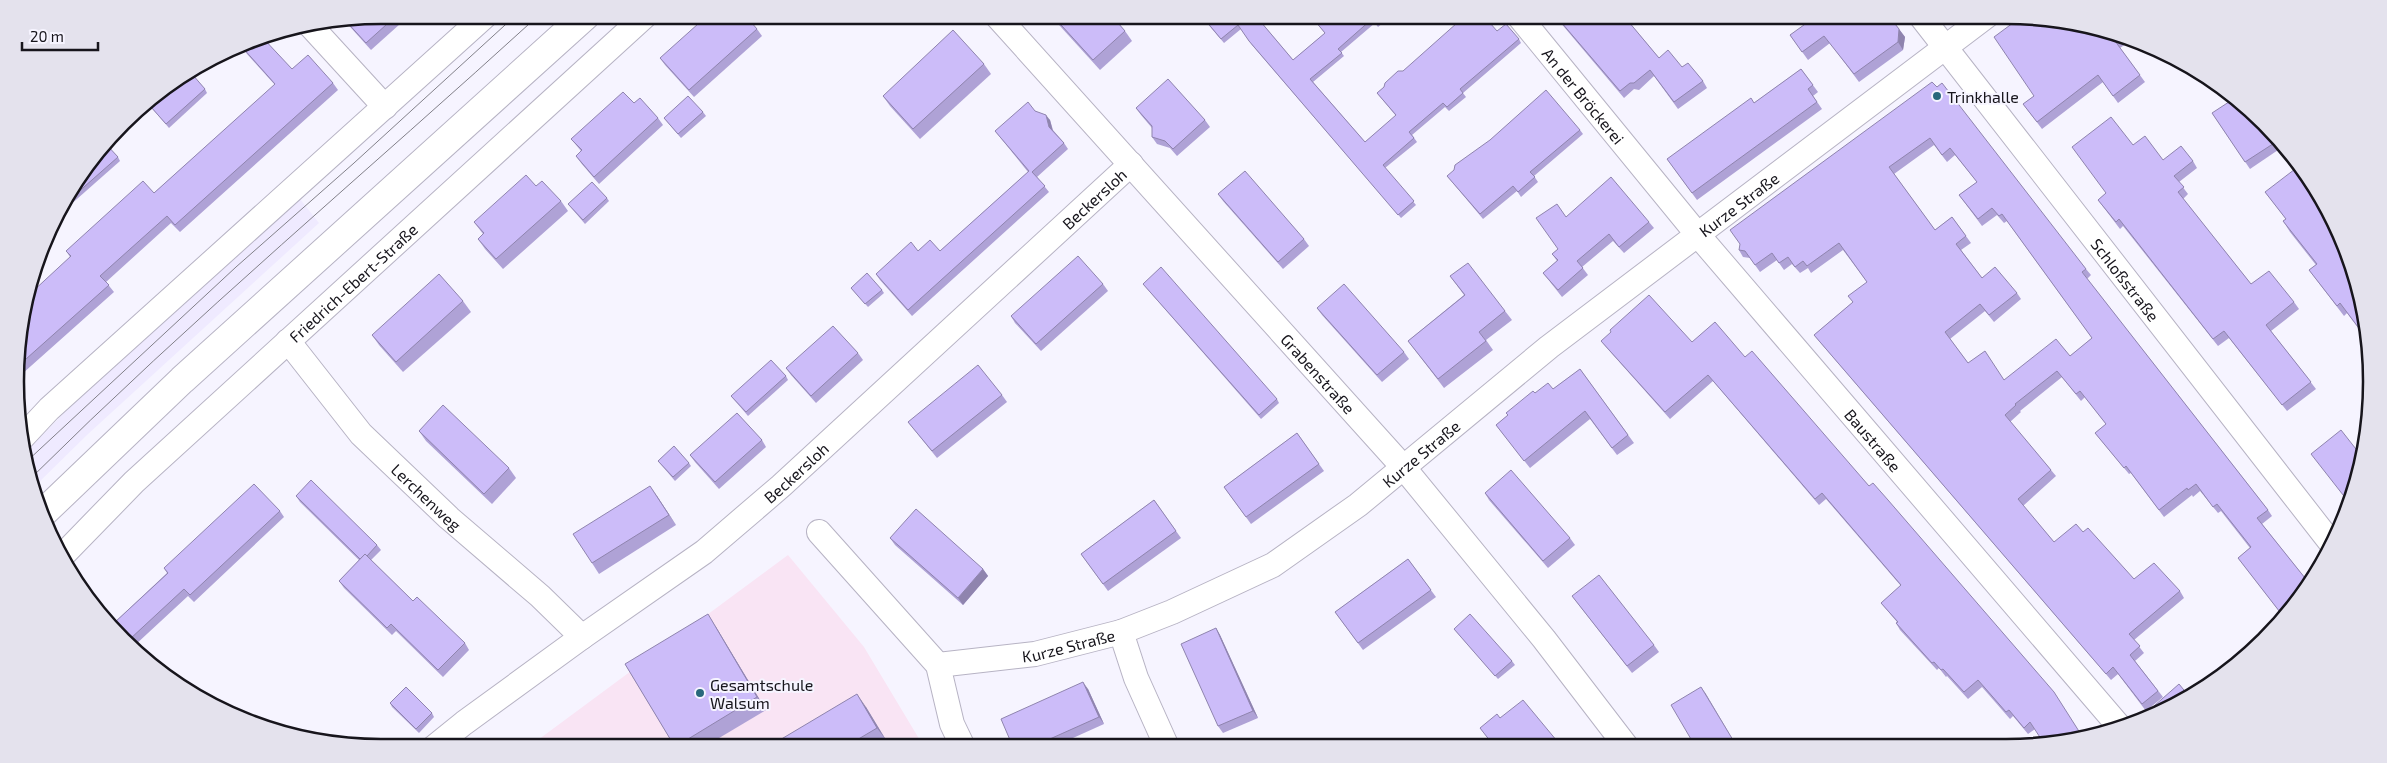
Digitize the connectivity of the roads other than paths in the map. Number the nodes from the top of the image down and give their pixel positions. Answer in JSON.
{"nodes":[{"id":1,"x":476,"y":24,"type":"edge"},
{"id":2,"x":576,"y":24,"type":"edge"},
{"id":3,"x":636,"y":24,"type":"edge"},
{"id":4,"x":1004,"y":24,"type":"edge"},
{"id":5,"x":1525,"y":24,"type":"edge"},
{"id":6,"x":1927,"y":24,"type":"edge"},
{"id":7,"x":1976,"y":24,"type":"edge"},
{"id":8,"x":315,"y":30,"type":"edge"},
{"id":9,"x":1944,"y":47,"type":"junction"},
{"id":10,"x":386,"y":107,"type":"junction"},
{"id":11,"x":1631,"y":152,"type":"joint"},
{"id":12,"x":1131,"y":164,"type":"junction"},
{"id":13,"x":1698,"y":235,"type":"junction"},
{"id":14,"x":288,"y":341,"type":"junction"},
{"id":15,"x":28,"y":432,"type":"edge"},
{"id":16,"x":1404,"y":468,"type":"junction"},
{"id":17,"x":48,"y":509,"type":"edge"},
{"id":18,"x":819,"y":532,"type":"dead end"},
{"id":19,"x":2327,"y":538,"type":"edge"},
{"id":20,"x":67,"y":551,"type":"edge"},
{"id":21,"x":1121,"y":632,"type":"junction"},
{"id":22,"x":582,"y":637,"type":"junction"},
{"id":23,"x":938,"y":665,"type":"junction"},
{"id":24,"x":2115,"y":722,"type":"edge"},
{"id":25,"x":444,"y":739,"type":"edge"},
{"id":26,"x":959,"y":739,"type":"edge"},
{"id":27,"x":1164,"y":739,"type":"edge"},
{"id":28,"x":1621,"y":739,"type":"edge"}],
"edges":[{"from":1,"to":10,"type":"street"},
{"from":2,"to":17,"type":"main road"},
{"from":3,"to":14,"type":"street","name":"Friedrich-Ebert-Straße"},
{"from":4,"to":12,"type":"street","name":"Grabenstraße"},
{"from":5,"to":11,"type":"street","name":"An der Bröckerei"},
{"from":6,"to":9,"type":"street","name":"Schloßstraße"},
{"from":7,"to":9,"type":"street","name":"Kurze Straße"},
{"from":8,"to":10,"type":"street"},
{"from":9,"to":13,"type":"street","name":"Kurze Straße"},
{"from":9,"to":19,"type":"street","name":"Schloßstraße"},
{"from":10,"to":15,"type":"street"},
{"from":11,"to":13,"type":"street","name":"Baustraße"},
{"from":12,"to":16,"type":"street","name":"Grabenstraße"},
{"from":12,"to":22,"type":"street","name":"Beckersloh"},
{"from":13,"to":16,"type":"street","name":"Kurze Straße"},
{"from":13,"to":24,"type":"street","name":"Baustraße"},
{"from":14,"to":20,"type":"street","name":"Friedrich-Ebert-Straße"},
{"from":14,"to":22,"type":"street","name":"Lerchenweg"},
{"from":16,"to":21,"type":"street","name":"Kurze Straße"},
{"from":16,"to":28,"type":"street","name":"Grabenstraße"},
{"from":18,"to":23,"type":"street"},
{"from":21,"to":23,"type":"street","name":"Kurze Straße"},
{"from":21,"to":27,"type":"street"},
{"from":22,"to":25,"type":"street","name":"Beckersloh"},
{"from":23,"to":26,"type":"street"}]}
